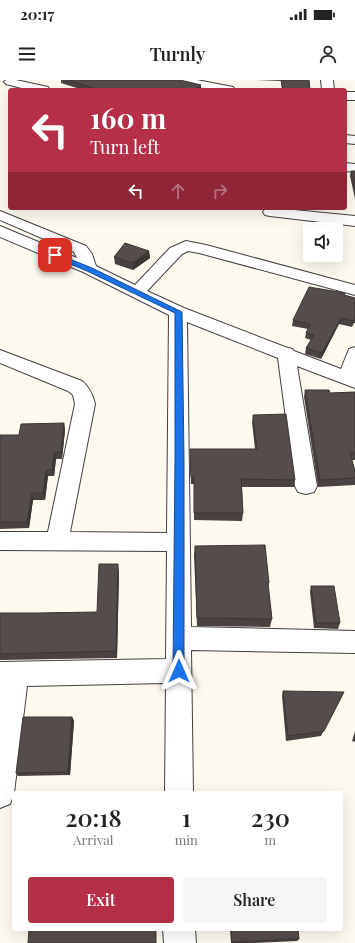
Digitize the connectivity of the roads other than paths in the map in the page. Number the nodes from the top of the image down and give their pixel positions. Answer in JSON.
{"nodes":[{"id":1,"x":184,"y":80,"type":"edge"},
{"id":2,"x":28,"y":82,"type":"edge"},
{"id":3,"x":7,"y":84,"type":"edge"},
{"id":4,"x":40,"y":88,"type":"edge"},
{"id":5,"x":220,"y":88,"type":"edge"},
{"id":6,"x":270,"y":212,"type":"dead end"},
{"id":7,"x":335,"y":213,"type":"edge"},
{"id":8,"x":0,"y":215,"type":"edge"},
{"id":9,"x":355,"y":221,"type":"edge"},
{"id":10,"x":0,"y":231,"type":"edge"},
{"id":11,"x":90,"y":269,"type":"junction"},
{"id":12,"x":355,"y":290,"type":"edge"},
{"id":13,"x":137,"y":292,"type":"junction"},
{"id":14,"x":178,"y":312,"type":"junction"},
{"id":15,"x":286,"y":353,"type":"junction"},
{"id":16,"x":355,"y":353,"type":"edge"},
{"id":17,"x":0,"y":356,"type":"edge"},
{"id":18,"x":351,"y":380,"type":"edge"},
{"id":19,"x":306,"y":486,"type":"dead end"},
{"id":20,"x":0,"y":541,"type":"edge"},
{"id":21,"x":58,"y":541,"type":"junction"},
{"id":22,"x":179,"y":542,"type":"junction"},
{"id":23,"x":179,"y":638,"type":"junction"},
{"id":24,"x":355,"y":642,"type":"edge"},
{"id":25,"x":179,"y":671,"type":"junction"},
{"id":26,"x":8,"y":674,"type":"edge"},
{"id":27,"x":179,"y":791,"type":"edge"},
{"id":28,"x":0,"y":794,"type":"edge"},
{"id":29,"x":180,"y":931,"type":"edge"},
{"id":30,"x":180,"y":943,"type":"edge"}],
"edges":[{"from":1,"to":5,"type":"street"},
{"from":2,"to":3,"type":"street"},
{"from":2,"to":4,"type":"street"},
{"from":6,"to":7,"type":"street"},
{"from":7,"to":9,"type":"street"},
{"from":8,"to":11,"type":"street"},
{"from":10,"to":11,"type":"street"},
{"from":11,"to":13,"type":"street"},
{"from":12,"to":13,"type":"street"},
{"from":13,"to":14,"type":"street"},
{"from":14,"to":15,"type":"street"},
{"from":14,"to":22,"type":"street"},
{"from":15,"to":18,"type":"street"},
{"from":15,"to":19,"type":"street"},
{"from":16,"to":18,"type":"street"},
{"from":17,"to":21,"type":"street"},
{"from":20,"to":21,"type":"street"},
{"from":21,"to":22,"type":"street"},
{"from":22,"to":23,"type":"street"},
{"from":23,"to":24,"type":"street"},
{"from":23,"to":25,"type":"street"},
{"from":25,"to":26,"type":"street"},
{"from":25,"to":27,"type":"street"},
{"from":26,"to":28,"type":"street"},
{"from":29,"to":30,"type":"street"}]}
